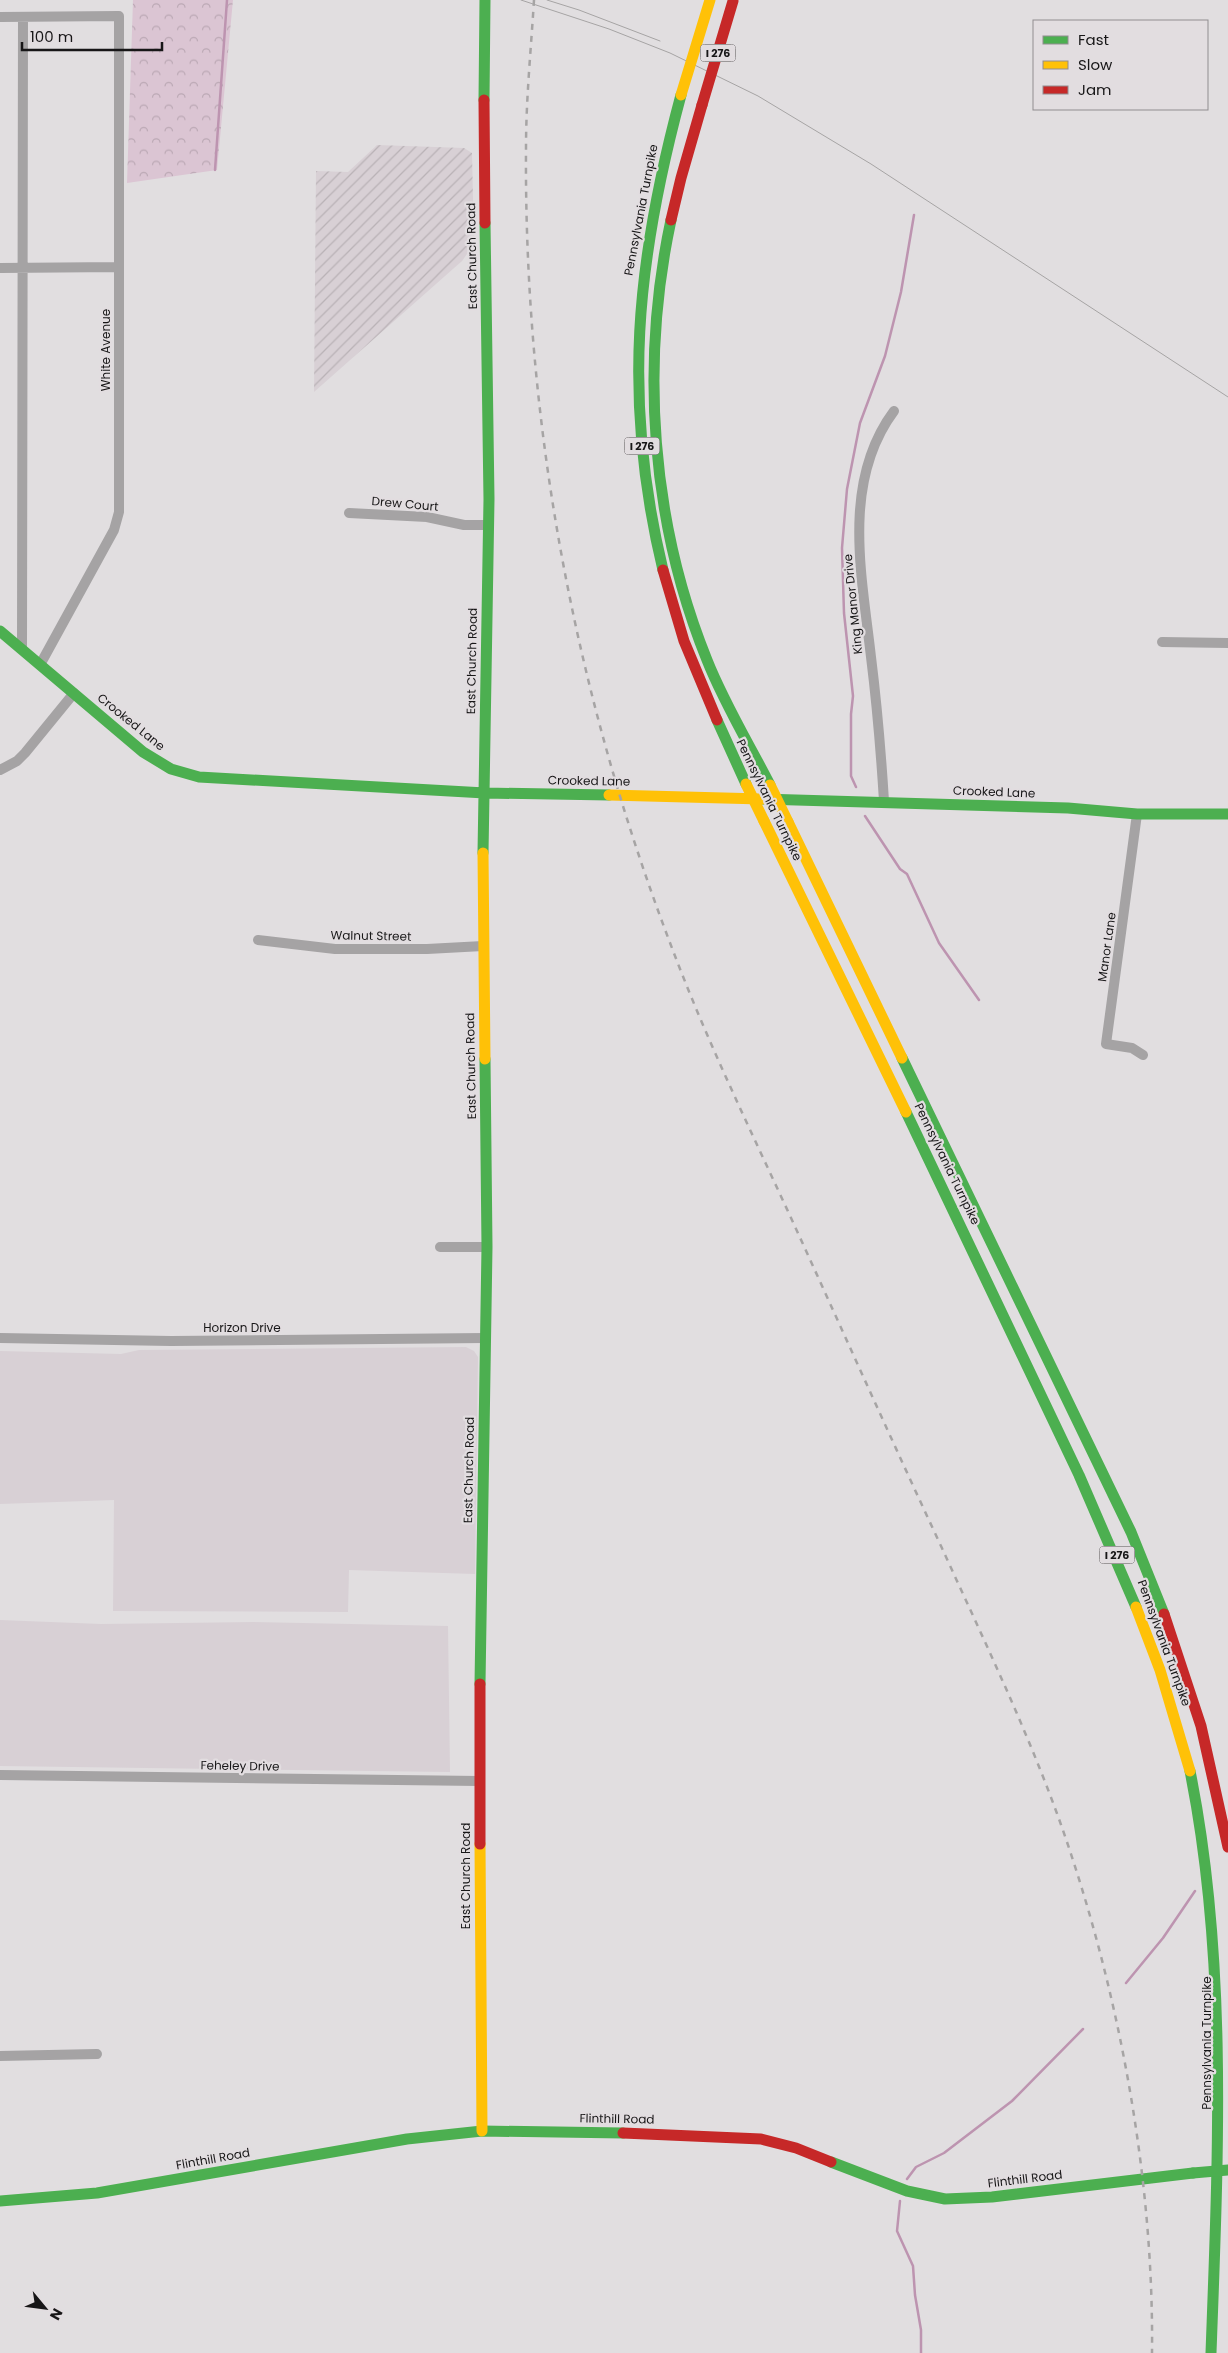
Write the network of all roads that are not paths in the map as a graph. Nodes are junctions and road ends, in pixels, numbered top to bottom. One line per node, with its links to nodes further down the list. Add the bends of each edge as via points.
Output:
1 (710, 0): 38 (main road, Pennsylvania Turnpike / I 276, bridge, via 681,95 656,196 642,284 638,370 643,462 656,541 677,620 702,689 1094,1505 1169,1692 1197,1796 1212,1877 1218,1933 1223,2047)
2 (485, 1): 11 (main road, East Church Road)
3 (734, 1): 32 (main road, Pennsylvania Turnpike / I 276, bridge, via 677,190 660,291 654,404 659,475 674,554 707,660 1131,1532 1165,1615 1192,1694 1207,1743)
4 (0, 17): 5 (street)
5 (22, 17): 6 (street, White Avenue, via 119,16); 8 (street)
6 (119, 267): 8 (street); 16 (street, White Avenue, via 118,520)
7 (0, 268): 8 (street)
8 (22, 268): 15 (street)
9 (894, 411): 20 (street, King Manor Drive, via 872,447 859,528)
10 (349, 513): 11 (street, Drew Court, via 427,517 464,526)
11 (488, 525): 19 (main road, East Church Road)
12 (0, 630): 15 (main road, Crooked Lane)
13 (1162, 642): 14 (street)
14 (1228, 643)
15 (22, 648): 16 (main road, Crooked Lane)
16 (41, 664): 17 (main road, Crooked Lane)
17 (74, 693): 18 (street, via 26,753 17,762); 19 (main road, Crooked Lane, via 152,758 184,774)
18 (0, 770)
19 (485, 793): 20 (main road, Crooked Lane); 24 (main road, East Church Road)
20 (884, 801): 21 (main road, Crooked Lane)
21 (1137, 814): 22 (main road, Crooked Lane); 25 (street, Manor Lane, via 1106,1044 1132,1048)
22 (1228, 814)
23 (258, 940): 24 (street, Walnut Street, via 335,949)
24 (484, 946): 27 (main road, East Church Road)
25 (1143, 1055)
26 (440, 1246): 27 (street)
27 (487, 1247): 29 (main road, East Church Road)
28 (0, 1338): 29 (street, Horizon Drive, via 171,1341)
29 (485, 1338): 31 (main road, East Church Road)
30 (0, 1775): 31 (street, Feheley Drive)
31 (479, 1781): 35 (main road, East Church Road)
32 (1228, 1847)
33 (97, 2054): 34 (street)
34 (0, 2056)
35 (482, 2131): 36 (main road, Flinthill Road, bridge, via 674,2134 761,2139 796,2148 907,2191 945,2199 992,2197); 37 (main road, Flinthill Road, via 407,2139 96,2193)
36 (1228, 2170)
37 (0, 2200)
38 (1211, 2353)

